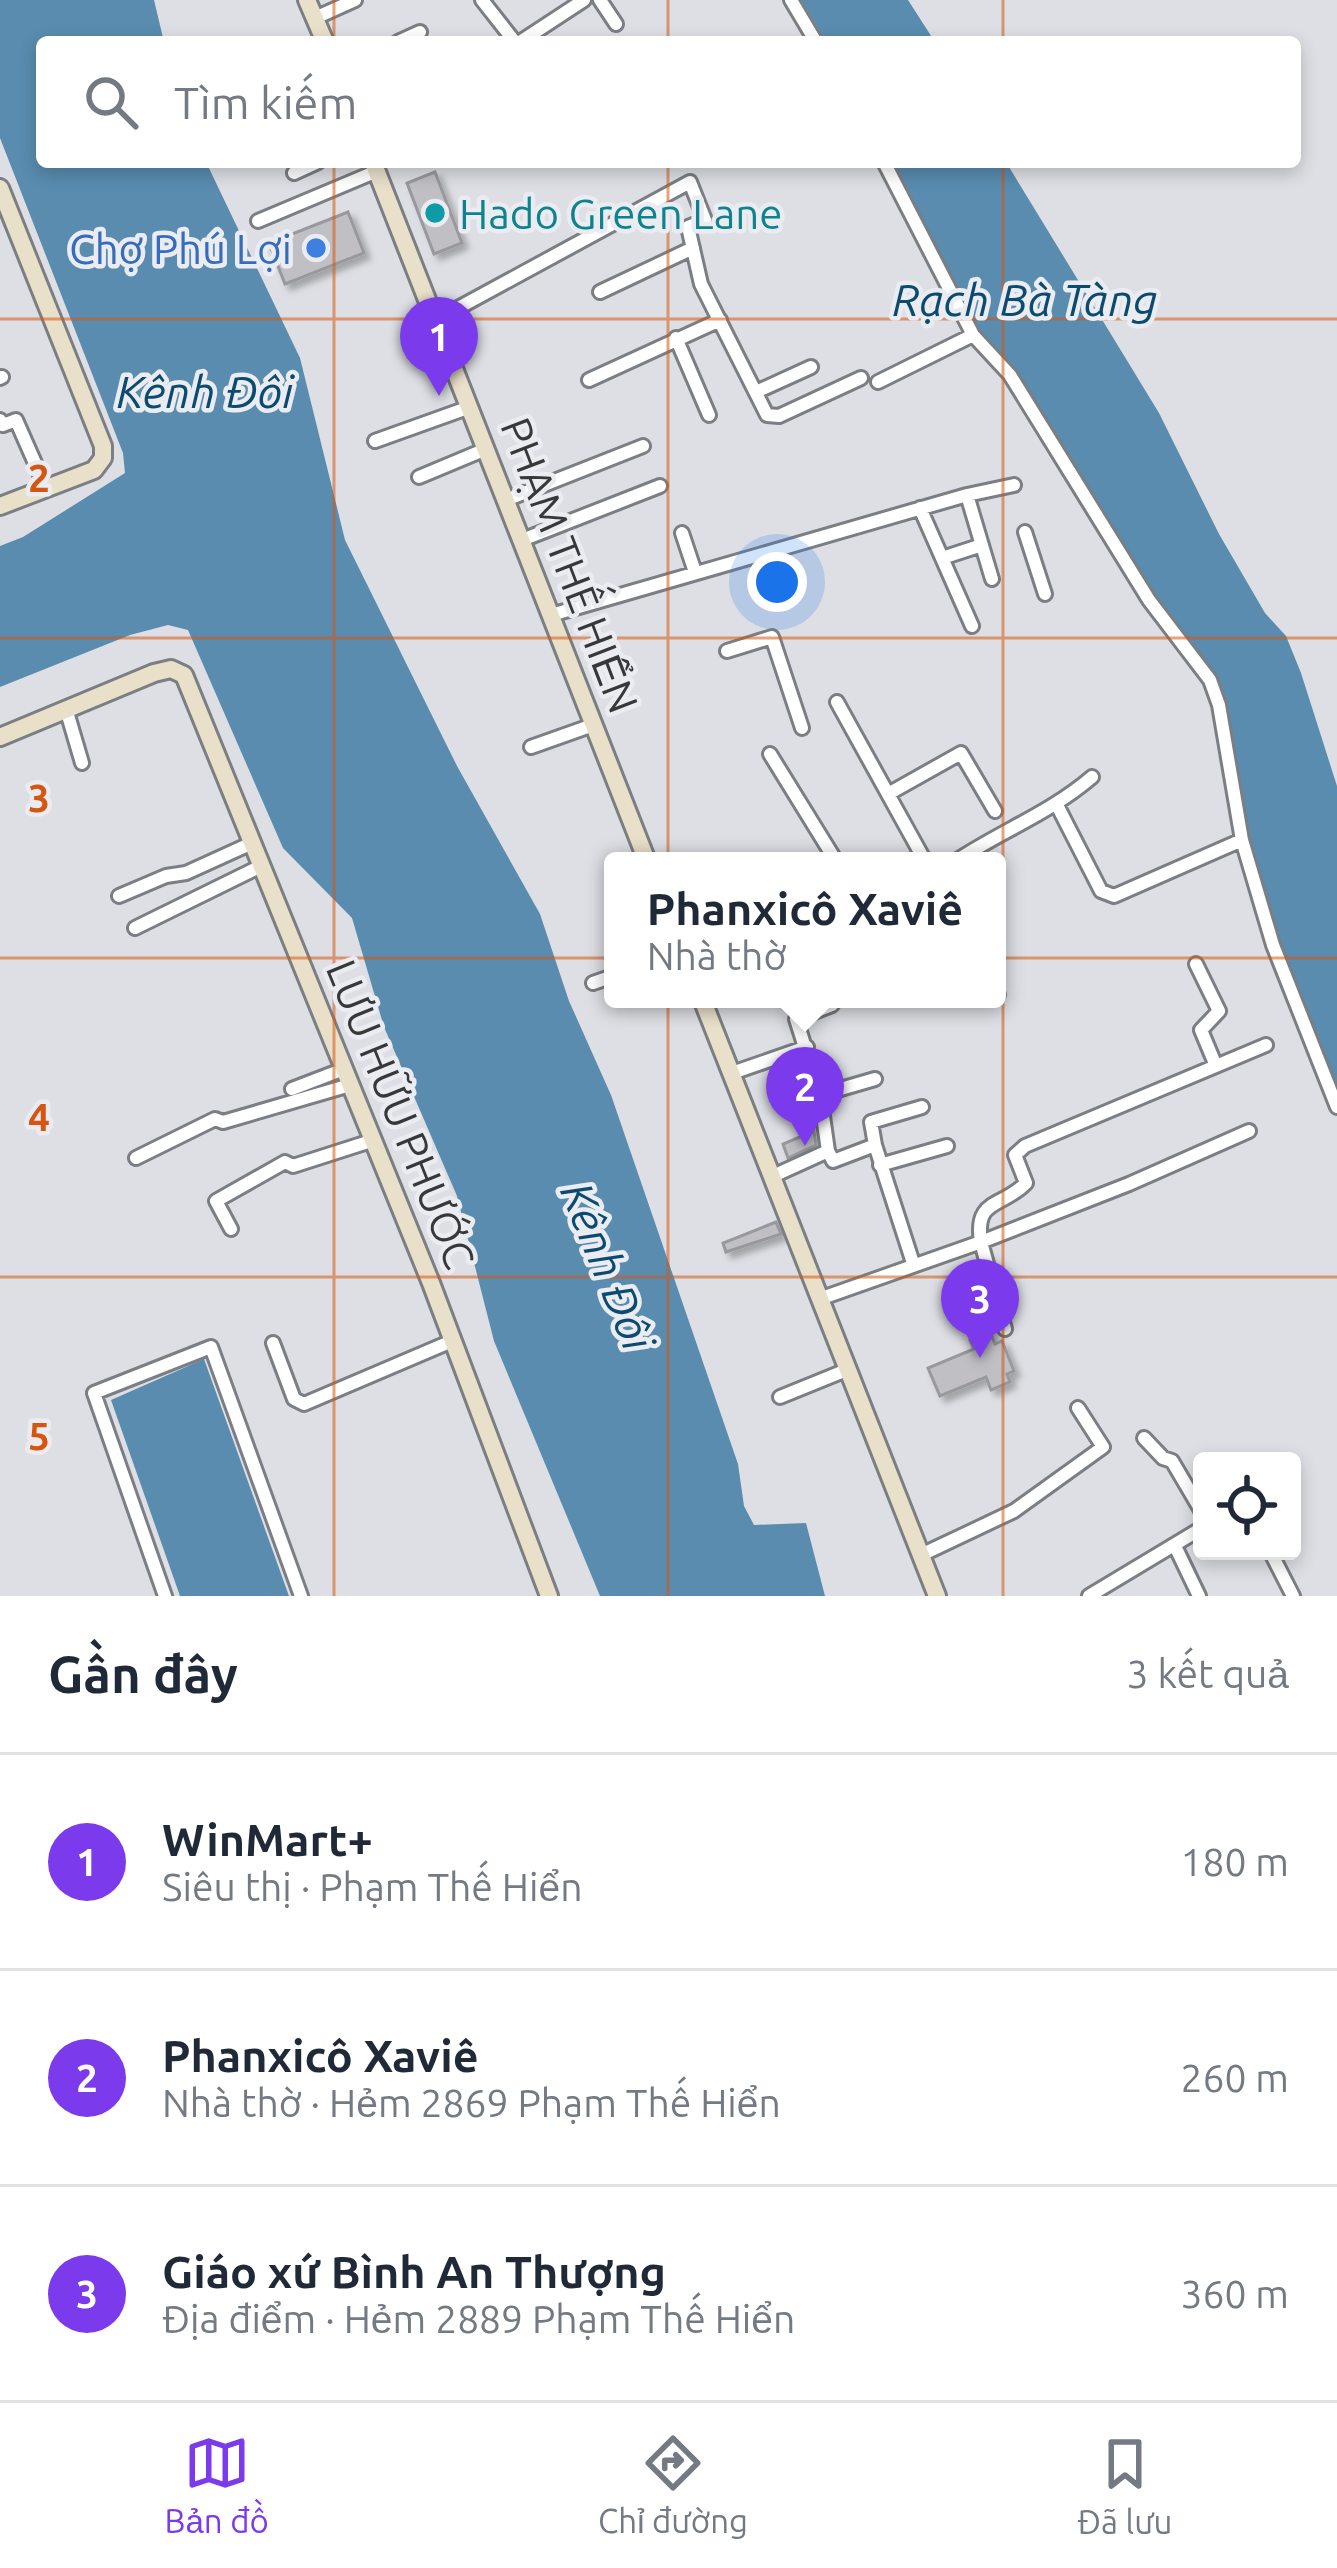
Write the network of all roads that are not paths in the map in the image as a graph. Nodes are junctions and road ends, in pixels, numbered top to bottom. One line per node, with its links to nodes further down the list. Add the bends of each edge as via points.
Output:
1 (308, 0): 7 (street)
2 (356, 0): 7 (street)
3 (482, 0): 12 (street)
4 (584, 0): 13 (street)
5 (601, 0): 8 (street)
6 (792, 3): 14 (street)
7 (315, 18): 10 (street)
8 (616, 24)
9 (420, 32): 11 (street)
10 (322, 36)
11 (411, 36)
12 (512, 36)
13 (527, 36)
14 (812, 36)
15 (305, 168): 19 (street)
16 (371, 168): 21 (street)
17 (376, 168): 24 (street, PHẠM THẾ HIỂN)
18 (887, 168): 26 (street)
19 (294, 173)
20 (2, 196): 42 (street, via 103,446 94,470)
21 (258, 221)
22 (693, 248): 23 (street); 24 (street, via 688,227 705,220 690,182); 25 (street)
23 (600, 292)
24 (436, 320): 33 (street, PHẠM THẾ HIỂN)
25 (720, 320): 27 (street); 32 (street)
26 (973, 335): 31 (street); 70 (street, via 1010,375 1149,600 1210,680)
27 (676, 338): 30 (street); 34 (street)
28 (811, 368): 32 (street)
29 (861, 378): 32 (street, via 771,418)
30 (589, 380)
31 (878, 382)
32 (756, 392)
33 (470, 407): 36 (street); 38 (street, PHẠM THẾ HIỂN)
34 (709, 415)
35 (0, 420): 42 (street, via 16,420)
36 (375, 441)
37 (643, 446): 44 (street)
38 (486, 449): 39 (street); 44 (street, PHẠM THẾ HIỂN)
39 (419, 477)
40 (1014, 485): 43 (street)
41 (660, 486): 49 (street)
42 (46, 488): 45 (street)
43 (967, 495): 46 (street); 50 (street)
44 (506, 500): 49 (street, PHẠM THẾ HIỂN)
45 (0, 506)
46 (920, 508): 51 (street); 52 (street)
47 (1025, 532): 54 (street)
48 (682, 533): 52 (street)
49 (522, 540): 55 (street, PHẠM THẾ HIỂN)
50 (982, 544): 51 (street); 53 (street)
51 (942, 558): 56 (street)
52 (695, 572): 55 (street)
53 (992, 579)
54 (1045, 595)
55 (551, 615): 60 (street, PHẠM THẾ HIỂN)
56 (972, 626)
57 (727, 651): 61 (street, via 772,637)
58 (837, 702): 67 (street)
59 (68, 712): 62 (street); 65 (street); 71 (street, LƯU HỮU PHƯỚC, via 171,669 184,675)
60 (593, 724): 63 (street); 72 (street, PHẠM THẾ HIỂN)
61 (802, 728)
62 (0, 737)
63 (531, 746)
64 (770, 754): 73 (street)
65 (82, 763)
66 (1092, 777): 68 (street)
67 (887, 794): 69 (street, via 961,754); 74 (street)
68 (1058, 806): 70 (street, via 1101,891 1114,896); 75 (street)
69 (995, 811)
70 (1242, 839): 93 (street, via 1273,945)
71 (252, 843): 76 (street, LƯU HỮU PHƯỚC); 77 (street)
72 (643, 852)
73 (830, 852)
74 (920, 852)
75 (970, 852)
76 (261, 866): 78 (street); 88 (street, LƯU HỮU PHƯỚC)
77 (119, 896)
78 (135, 928)
79 (1196, 964): 86 (street, via 1219,1011 1201,1030)
80 (604, 979): 81 (street)
81 (593, 983)
82 (706, 1008): 87 (street)
83 (824, 1008): 85 (street, via 796,1019)
84 (1266, 1046): 86 (street)
85 (807, 1047): 87 (street); 91 (street)
86 (1216, 1066): 103 (street, via 1024,1146 1015,1156 1026,1183 982,1213)
87 (732, 1073): 101 (street)
88 (347, 1077): 90 (street); 95 (street, LƯU HỮU PHƯỚC); 99 (street, via 215,1119)
89 (875, 1079): 91 (street)
90 (292, 1089)
91 (820, 1095): 98 (street)
92 (922, 1107): 96 (street, via 871,1122)
93 (1337, 1107)
94 (1249, 1131): 103 (street)
95 (371, 1142): 102 (street, via 285,1162 216,1201); 107 (street, LƯU HỮU PHƯỚC)
96 (875, 1145): 98 (street, via 833,1161); 100 (street)
97 (947, 1146): 100 (street)
98 (828, 1151): 101 (street)
99 (136, 1158)
100 (880, 1166): 104 (street)
101 (773, 1176): 105 (street)
102 (231, 1229)
103 (982, 1242): 104 (street); 106 (street)
104 (913, 1263): 105 (street)
105 (822, 1298): 109 (street)
106 (1005, 1329)
107 (452, 1341): 108 (street, via 304,1403 293,1400); 120 (street, LƯU HỮU PHƯỚC)
108 (273, 1343)
109 (849, 1370): 110 (street); 116 (street)
110 (780, 1397)
111 (1078, 1408): 116 (street, via 1103,1447 1015,1511)
112 (1144, 1438): 113 (street, via 1172,1461)
113 (1193, 1496)
114 (1193, 1534): 115 (street)
115 (1174, 1546): 122 (street); 123 (street)
116 (920, 1555): 121 (street)
117 (1275, 1560): 124 (street)
118 (165, 1596): 119 (street, via 94,1393 212,1347)
119 (301, 1596)
120 (549, 1596)
121 (938, 1596)
122 (1089, 1596)
123 (1198, 1596)
124 (1293, 1596)

